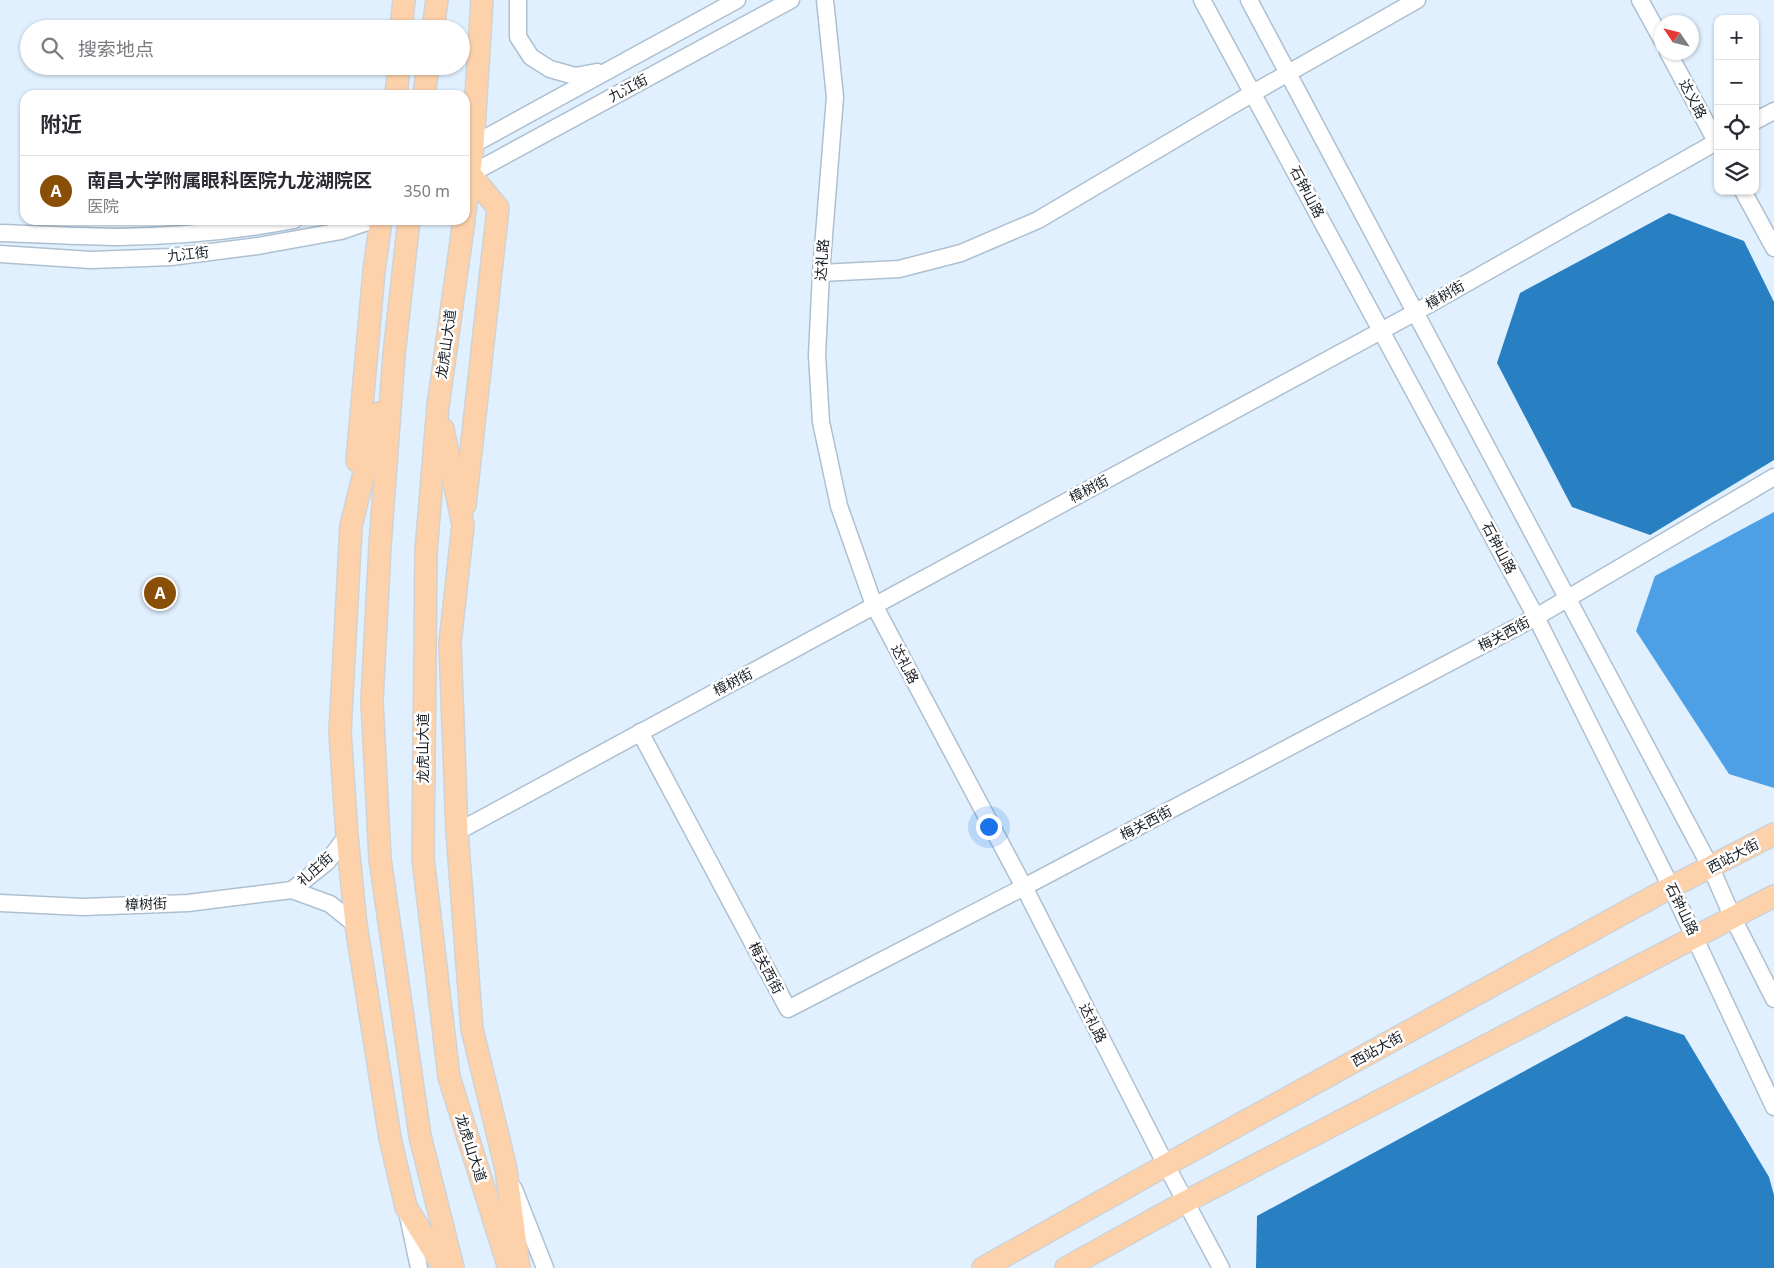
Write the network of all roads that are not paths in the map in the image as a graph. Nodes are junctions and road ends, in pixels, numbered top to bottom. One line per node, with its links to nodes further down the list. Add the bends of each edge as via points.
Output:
1 (404, 0): 12 (main road)
2 (437, 0): 13 (main road)
3 (518, 0): 16 (street, via 518,37 532,57 550,69 575,76)
4 (737, 0): 16 (street, 九江街)
5 (791, 0): 29 (street, 九江街)
6 (825, 0): 40 (street, 达礼路, via 835,97)
7 (1202, 0): 22 (street, 石钟山路)
8 (1249, 0): 17 (street)
9 (1417, 0): 17 (street)
10 (1640, 0): 14 (street)
11 (483, 6): 26 (main road)
12 (403, 20)
13 (434, 20)
14 (1654, 25)
15 (1672, 60): 25 (street, 达义路)
16 (612, 69): 28 (street, 九江街)
17 (1289, 73): 22 (street); 41 (street)
18 (397, 75): 20 (main road)
19 (427, 75): 21 (main road)
20 (396, 90)
21 (425, 90)
22 (1253, 93): 40 (street, via 1038,220 960,253 899,269); 42 (street, 石钟山路)
23 (1774, 111): 24 (street)
24 (1759, 119)
25 (1714, 136)
26 (470, 137)
27 (1714, 144): 41 (street, 樟树街)
28 (470, 146)
29 (470, 175)
30 (470, 178): 46 (main road, via 498,208)
31 (1745, 195): 38 (street)
32 (264, 225): 37 (street, 九江街, via 138,236)
33 (358, 225): 39 (street, 九江街, via 258,246 171,257 91,260)
34 (380, 225): 47 (main road)
35 (408, 225): 43 (main road)
36 (463, 225): 44 (main road, 龙虎山大道)
37 (0, 233)
38 (1774, 248)
39 (0, 254)
40 (821, 273): 49 (street, 达礼路, via 817,355 821,422 839,506)
41 (1414, 313): 42 (street, 樟树街); 48 (street)
42 (1382, 330): 49 (street, 樟树街); 50 (street, 石钟山路)
43 (394, 355): 47 (main road); 72 (main road, via 372,701 380,859 420,1136)
44 (438, 406): 46 (main road); 73 (main road, 龙虎山大道, via 426,552 423,858 448,1077)
45 (1774, 477): 48 (street, 梅关西街)
46 (463, 525): 52 (main road, via 450,643)
47 (351, 526): 54 (main road, via 340,732)
48 (1569, 598): 50 (street, 梅关西街); 55 (street)
49 (874, 605): 51 (street, 樟树街); 56 (street, 达礼路)
50 (1536, 617): 56 (street, 梅关西街); 57 (street, 石钟山路)
51 (640, 732): 52 (street, 樟树街); 56 (street, 梅关西街, via 788,1009)
52 (457, 832): 67 (main road, via 472,1029)
53 (1774, 834): 55 (main road, 西站大街)
54 (347, 836): 58 (street, 礼庄街, via 327,862); 62 (main road)
55 (1711, 868): 57 (main road, 西站大街); 61 (street)
56 (1024, 887): 66 (street, 达礼路)
57 (1671, 887): 63 (street, 石钟山路); 66 (main road, 西站大街)
58 (292, 890): 60 (street, 樟树街, via 188,903 83,907); 62 (street, 礼庄街, via 330,904)
59 (1774, 896): 61 (main road)
60 (0, 903)
61 (1733, 918): 63 (main road); 64 (street)
62 (356, 926): 69 (main road, via 390,1138)
63 (1695, 936): 65 (street, 石钟山路); 68 (main road)
64 (1774, 999)
65 (1774, 1107)
66 (1166, 1165): 68 (street, 达礼路); 76 (main road, 西站大街)
67 (506, 1169): 74 (main road); 75 (street)
68 (1185, 1202): 77 (main road); 78 (street, 达礼路)
69 (406, 1207): 70 (street); 71 (main road)
70 (419, 1268)
71 (444, 1268)
72 (453, 1268)
73 (509, 1268)
74 (519, 1268)
75 (545, 1268)
76 (983, 1268)
77 (1066, 1268)
78 (1220, 1268)

